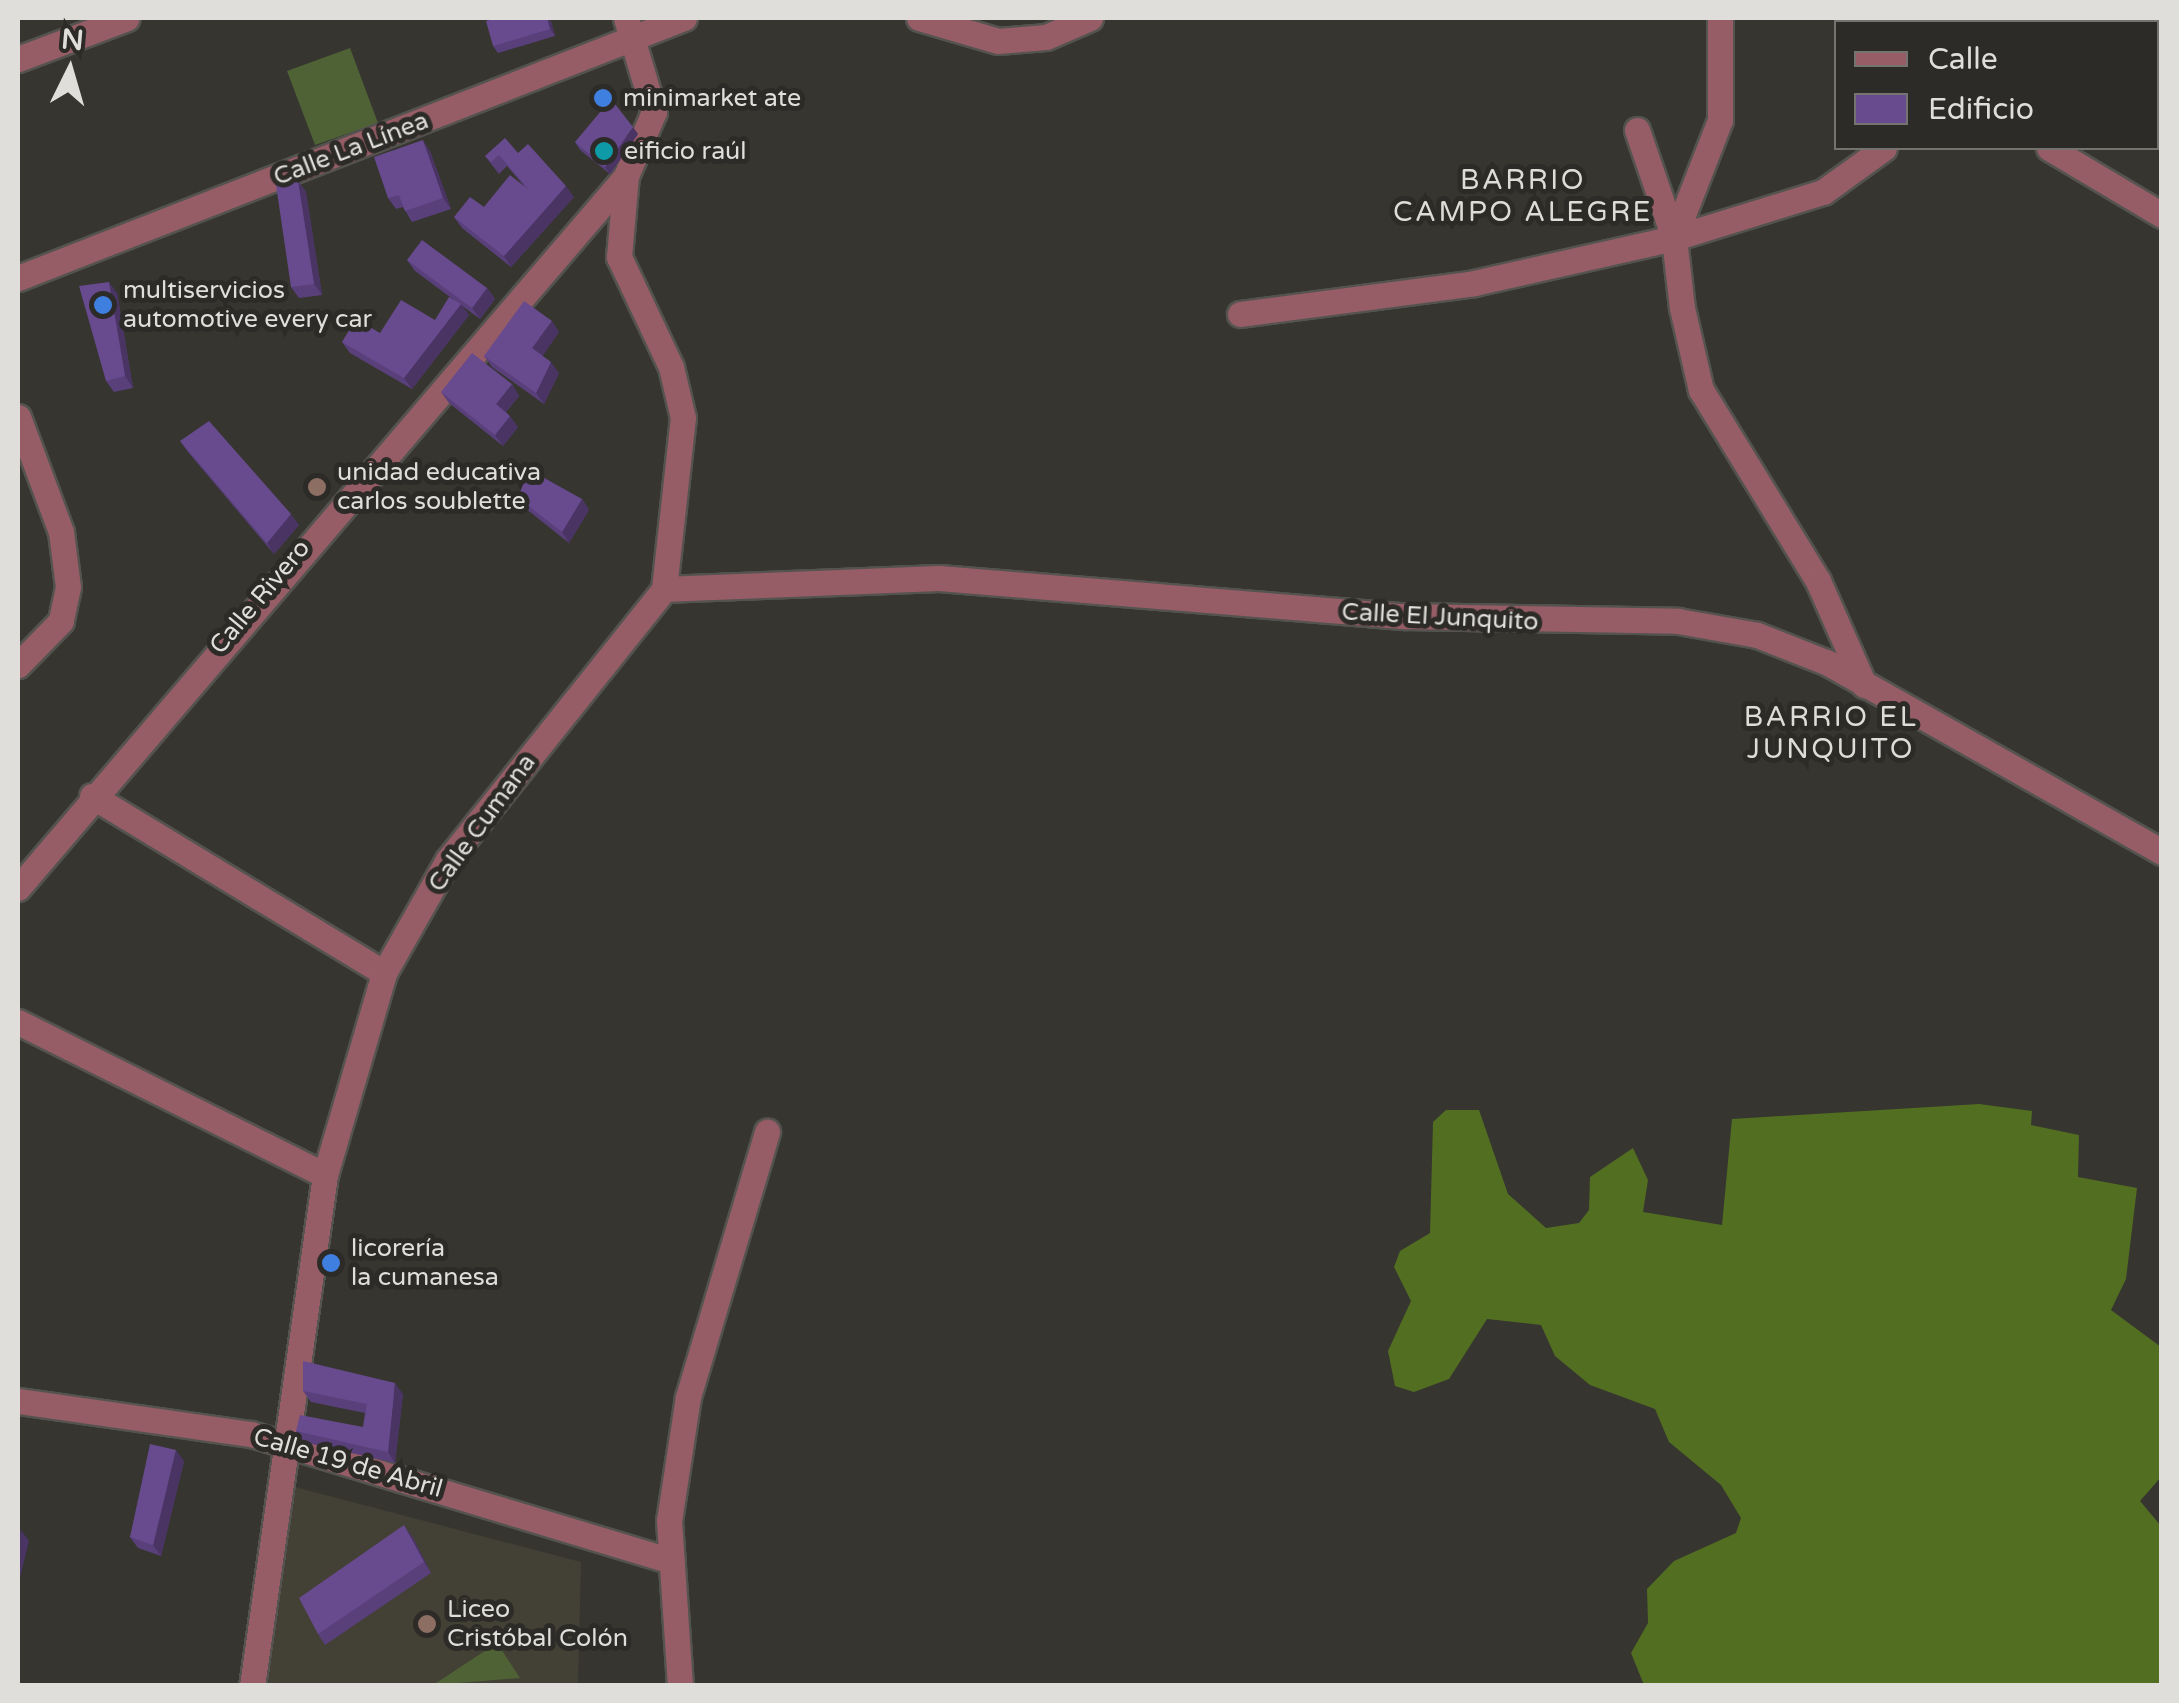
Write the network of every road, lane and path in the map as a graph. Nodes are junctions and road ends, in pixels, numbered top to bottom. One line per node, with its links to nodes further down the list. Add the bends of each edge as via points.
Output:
1 (127, 18): 7 (street)
2 (684, 18): 6 (street, Calle La Línea)
3 (918, 18): 4 (street, via 998,42 1046,38)
4 (1090, 18)
5 (1720, 18): 13 (street, via 1720,120)
6 (630, 28): 11 (street, via 654,112); 14 (street, Calle La Línea)
7 (18, 59)
8 (1637, 130): 13 (street)
9 (1881, 150): 13 (street, via 1823,192)
10 (2051, 150): 12 (street)
11 (626, 176): 17 (street, via 619,258 683,418); 20 (street, Calle Rivero)
12 (2162, 215)
13 (1674, 238): 15 (street, via 1474,283); 19 (street, via 1701,390 1818,581)
14 (18, 278)
15 (1240, 314)
16 (18, 417): 18 (street, via 61,532 68,587 61,621)
17 (664, 589): 19 (street, Calle El Junquito, via 939,578 1405,616 1678,622 1758,635); 23 (street, Calle Cumana, via 448,860)
18 (18, 665)
19 (1864, 685): 21 (street, Calle El Junquito)
20 (92, 796): 22 (street, Calle Rivero); 23 (street)
21 (2162, 852)
22 (18, 888)
23 (384, 973): 26 (street, Calle Cumana)
24 (18, 1022): 26 (street)
25 (768, 1132): 29 (street, via 688,1397)
26 (324, 1175): 28 (street, Calle Cumana)
27 (18, 1401): 28 (street, Calle 19 de Abril)
28 (282, 1445): 29 (street, Calle 19 de Abril); 30 (street, Calle Cumana)
29 (671, 1561): 31 (street)
30 (252, 1686)
31 (680, 1686)

